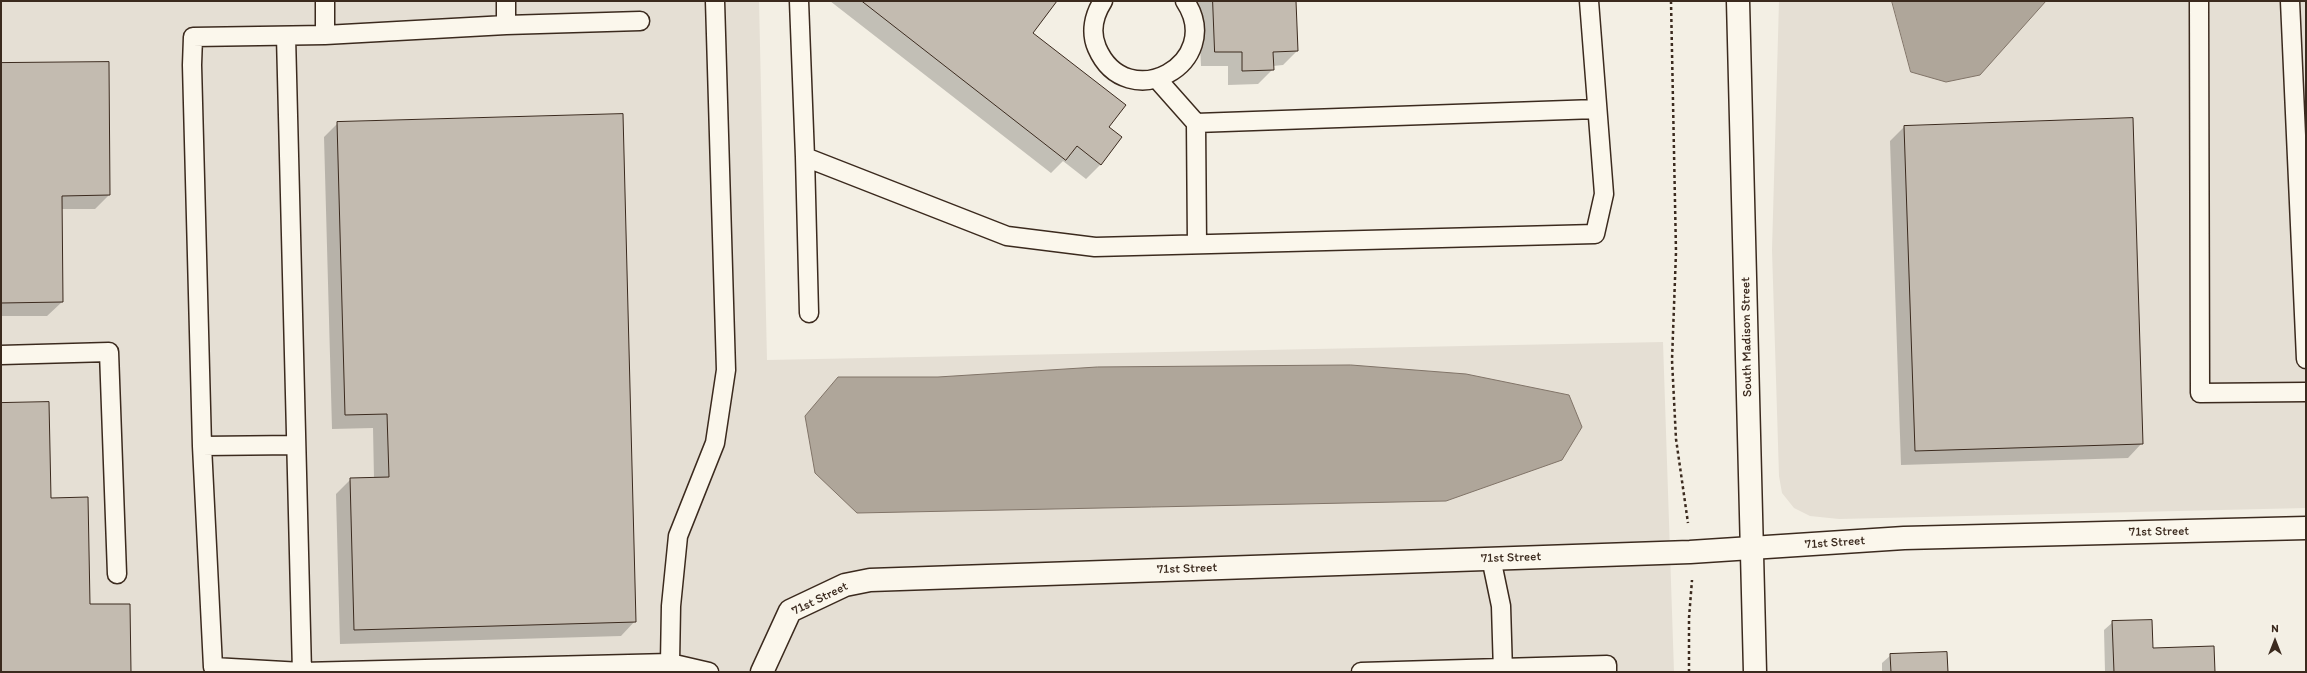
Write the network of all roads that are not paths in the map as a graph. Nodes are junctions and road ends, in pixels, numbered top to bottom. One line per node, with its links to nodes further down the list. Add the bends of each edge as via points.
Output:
1 (325, 1): 13 (lane)
2 (506, 1): 12 (lane)
3 (715, 1): 30 (lane, via 726,370 715,442 678,536 671,606)
4 (799, 1): 18 (lane)
5 (1103, 1): 15 (lane, via 1097,10 1093,26 1094,42 1101,57 1111,69 1125,77 1141,81)
6 (1185, 1): 15 (lane, via 1191,10 1195,28 1193,45 1185,61 1172,72)
7 (1590, 1): 16 (lane)
8 (1738, 1): 27 (street, South Madison Street)
9 (2199, 1): 23 (lane, via 2200,393)
10 (2290, 1): 22 (lane)
11 (640, 21): 12 (lane)
12 (506, 25): 13 (lane)
13 (325, 35): 14 (lane)
14 (286, 36): 24 (lane); 25 (lane, via 193,37)
15 (1157, 79): 17 (lane)
16 (1596, 109): 17 (lane); 19 (lane, via 1604,194 1595,234 1525,238)
17 (1196, 123): 19 (lane)
18 (805, 158): 19 (lane, via 1007,236 1095,247); 20 (lane)
19 (1197, 244)
20 (809, 313)
21 (1, 355): 29 (lane, via 109,352)
22 (2306, 359)
23 (2306, 392)
24 (296, 445): 25 (lane); 32 (lane)
25 (202, 446): 32 (lane, via 213,667)
26 (2306, 528): 27 (street, 71st Street, via 1904,538)
27 (1751, 549): 28 (street, 71st Street); 37 (street, South Madison Street)
28 (1491, 558): 31 (lane, via 1501,606); 34 (street, 71st Street, via 870,580 845,585 790,611)
29 (117, 574)
30 (670, 663): 32 (lane); 33 (lane)
31 (1503, 670): 35 (lane); 36 (lane, via 1607,665)
32 (302, 672)
33 (709, 672)
34 (762, 672)
35 (1361, 672)
36 (1607, 672)
37 (1755, 672)

